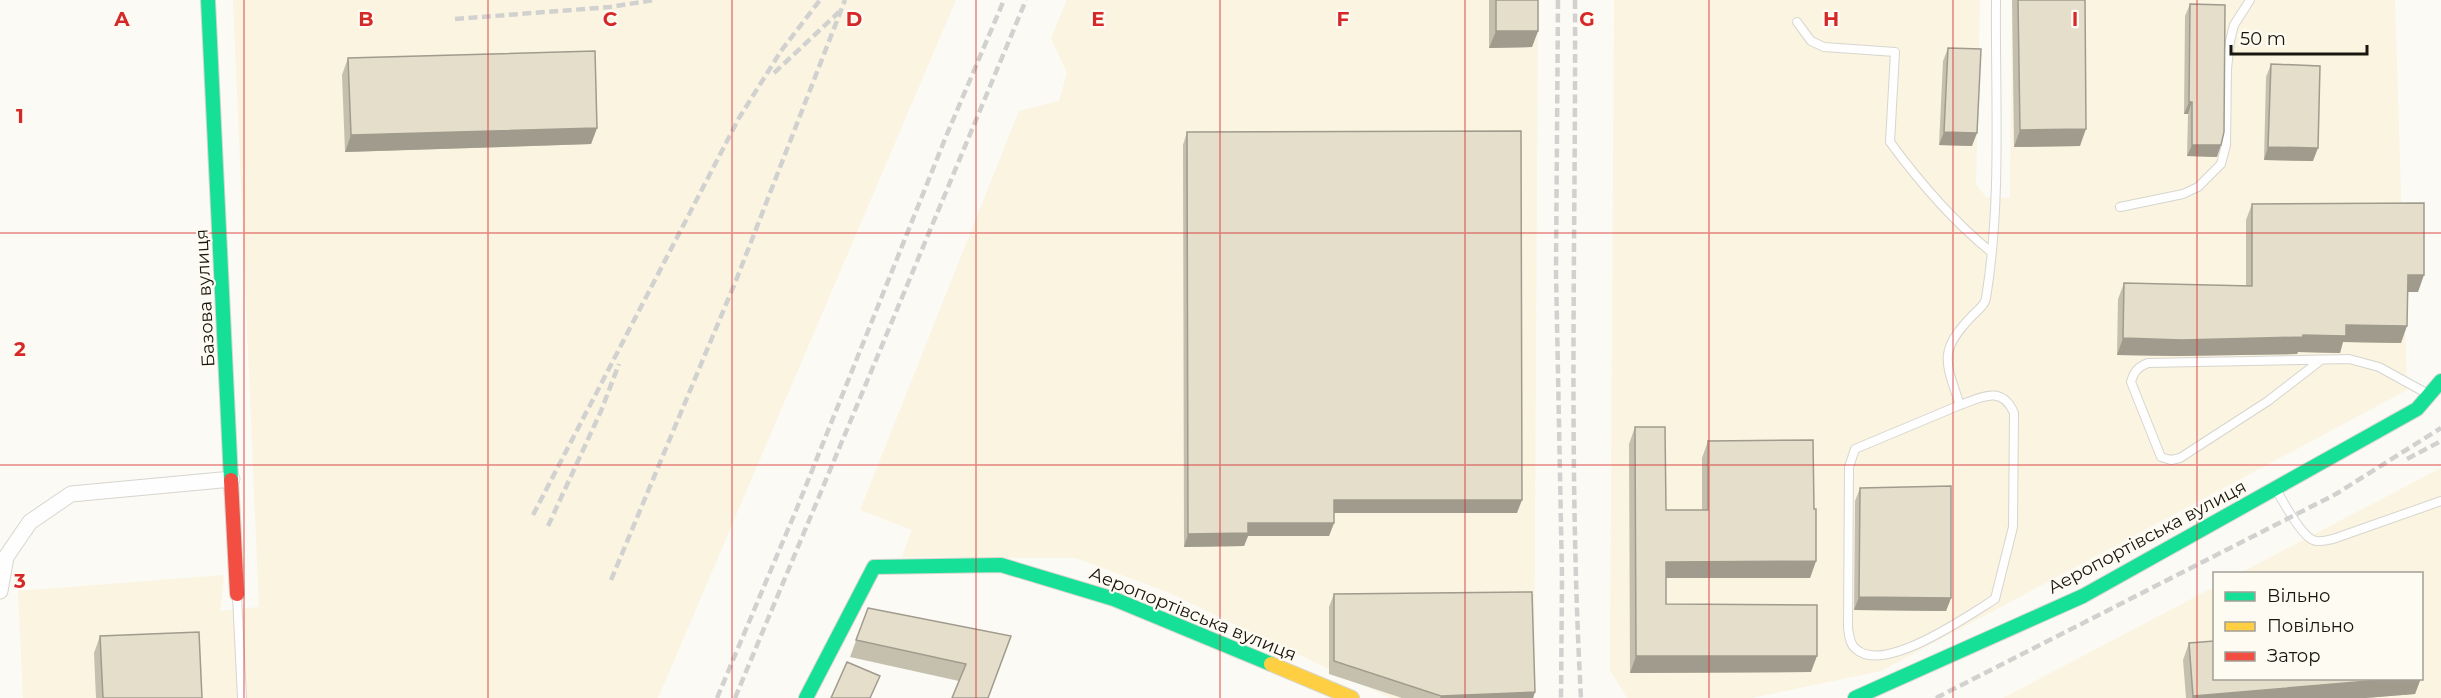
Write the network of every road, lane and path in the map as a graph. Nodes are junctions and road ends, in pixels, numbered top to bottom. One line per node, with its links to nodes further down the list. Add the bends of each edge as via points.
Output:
1 (208, 0): 11 (street, Базова вулиця)
2 (1995, 0): 6 (lane, via 1995,216)
3 (2250, 0): 5 (lane, via 2234,25 2230,41 2226,145 2221,164 2198,187 2183,195)
4 (1797, 22): 6 (lane, via 1811,41 1824,47 1895,52 1890,142 1943,208)
5 (2120, 207)
6 (1991, 252): 10 (lane, via 1986,301 1958,331 1949,347 1946,365)
7 (2321, 360): 7 (lane, via 2148,363 2133,373 2131,382 2161,457 2171,460 2268,401); 9 (lane, via 2349,359 2379,367)
8 (2441, 381): 9 (street, Аеропортівська вулиця)
9 (2430, 395): 12 (street, Аеропортівська вулиця, via 2417,409)
10 (1960, 405): 10 (lane, via 1855,449 1851,458 1848,628 1855,649 1866,654 1876,656 1907,648 1995,598 2013,527 2014,413 2011,405 1996,395)
11 (232, 479): 14 (street, via 71,494 30,522 6,557); 15 (street, Базова вулиця)
12 (2275, 488): 13 (lane, via 2311,540 2318,541); 19 (street, Аеропортівська вулиця, via 2083,596)
13 (2441, 501)
14 (0, 591)
15 (237, 594): 16 (lane)
16 (242, 698)
17 (806, 698): 18 (street, Аеропортівська вулиця, via 874,567 1001,565 1114,599)
18 (1352, 698)
19 (1855, 698)

